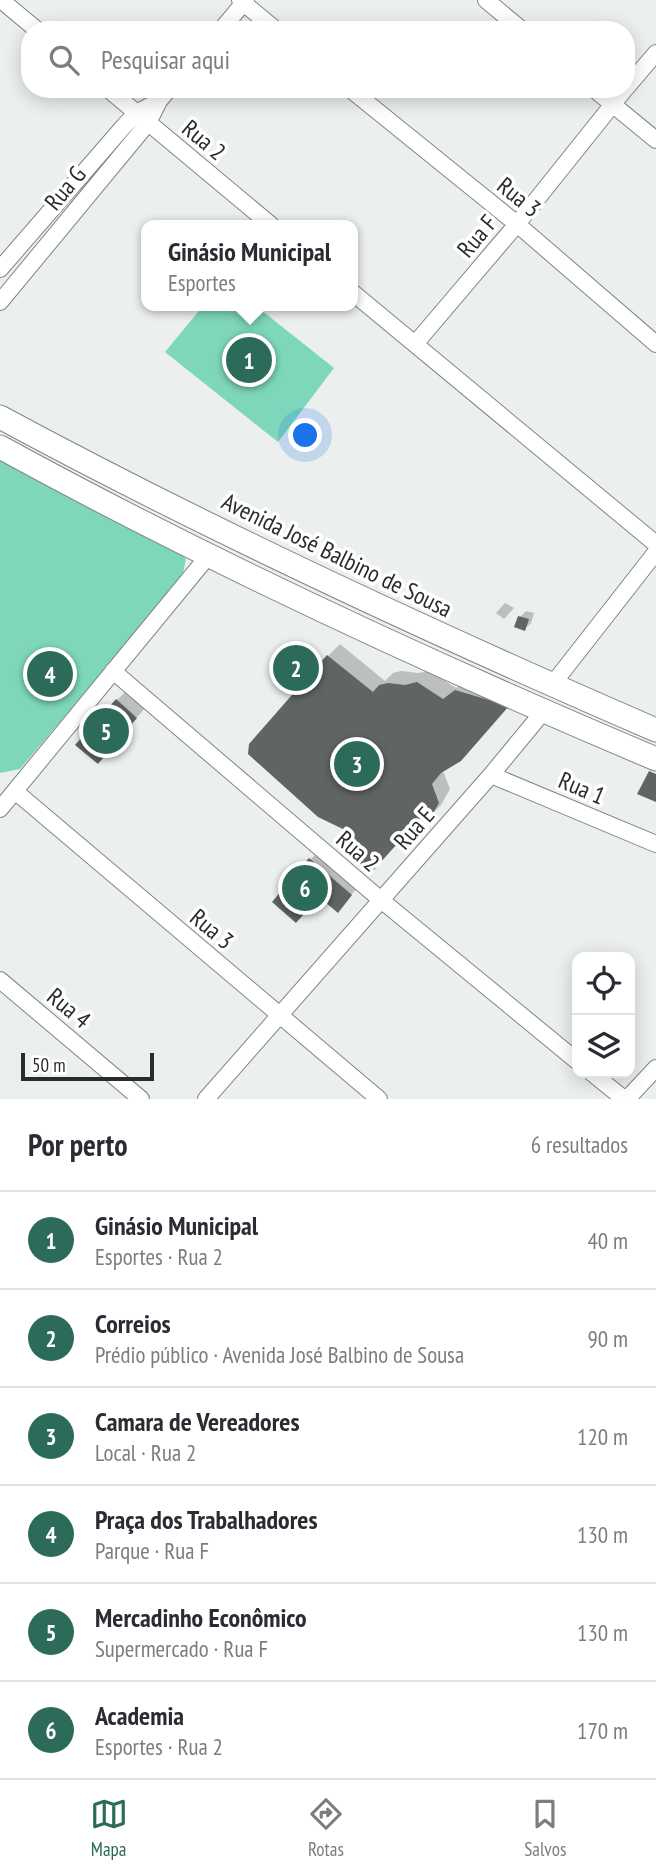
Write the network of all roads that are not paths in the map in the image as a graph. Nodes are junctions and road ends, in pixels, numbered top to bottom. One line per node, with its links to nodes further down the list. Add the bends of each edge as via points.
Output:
1 (1, 0): 4 (street)
2 (486, 0): 7 (street)
3 (243, 1): 5 (street); 6 (street)
4 (26, 21)
5 (228, 21)
6 (266, 21)
7 (511, 21)
8 (656, 53): 9 (street, Rua F)
9 (635, 78)
10 (119, 98): 16 (street, Rua 2)
11 (161, 98): 16 (street, Rua G)
12 (361, 98): 19 (street, Rua 3)
13 (605, 98): 15 (street)
14 (617, 98): 15 (street, Rua F)
15 (612, 104): 17 (street); 19 (street, Rua F)
16 (142, 118): 18 (street, Rua 2); 20 (street, Rua G); 22 (street, Rua G)
17 (656, 140)
18 (265, 220)
19 (517, 224): 23 (street, Rua F); 24 (street, Rua 3)
20 (0, 269)
21 (358, 297): 23 (street)
22 (0, 302)
23 (415, 344): 29 (street)
24 (656, 344)
25 (0, 417): 27 (main road, Avenida José Balbino de Sousa)
26 (0, 447): 28 (main road)
27 (64, 452): 28 (main road); 32 (main road, Avenida José Balbino de Sousa)
28 (51, 475): 31 (main road)
29 (656, 544)
30 (656, 552): 35 (street)
31 (209, 555): 33 (main road); 34 (street)
32 (333, 585): 33 (main road); 35 (main road, Avenida José Balbino de Sousa)
33 (322, 610): 36 (main road)
34 (113, 671): 40 (street); 43 (street, Rua 2)
35 (552, 685): 37 (main road, Avenida José Balbino de Sousa)
36 (543, 712): 38 (main road); 39 (street, Rua E)
37 (656, 730)
38 (656, 759)
39 (491, 775): 42 (street, Rua 1); 43 (street, Rua E)
40 (16, 792): 41 (street); 45 (street, Rua 3)
41 (0, 809)
42 (656, 844)
43 (381, 900): 45 (street, Rua E); 46 (street, Rua 2)
44 (0, 979): 49 (street, Rua 4)
45 (278, 1015): 50 (street, Rua E); 51 (street, Rua 3)
46 (572, 1057)
47 (656, 1068): 52 (street)
48 (599, 1078): 52 (street)
49 (141, 1099)
50 (206, 1099)
51 (379, 1099)
52 (626, 1099)

